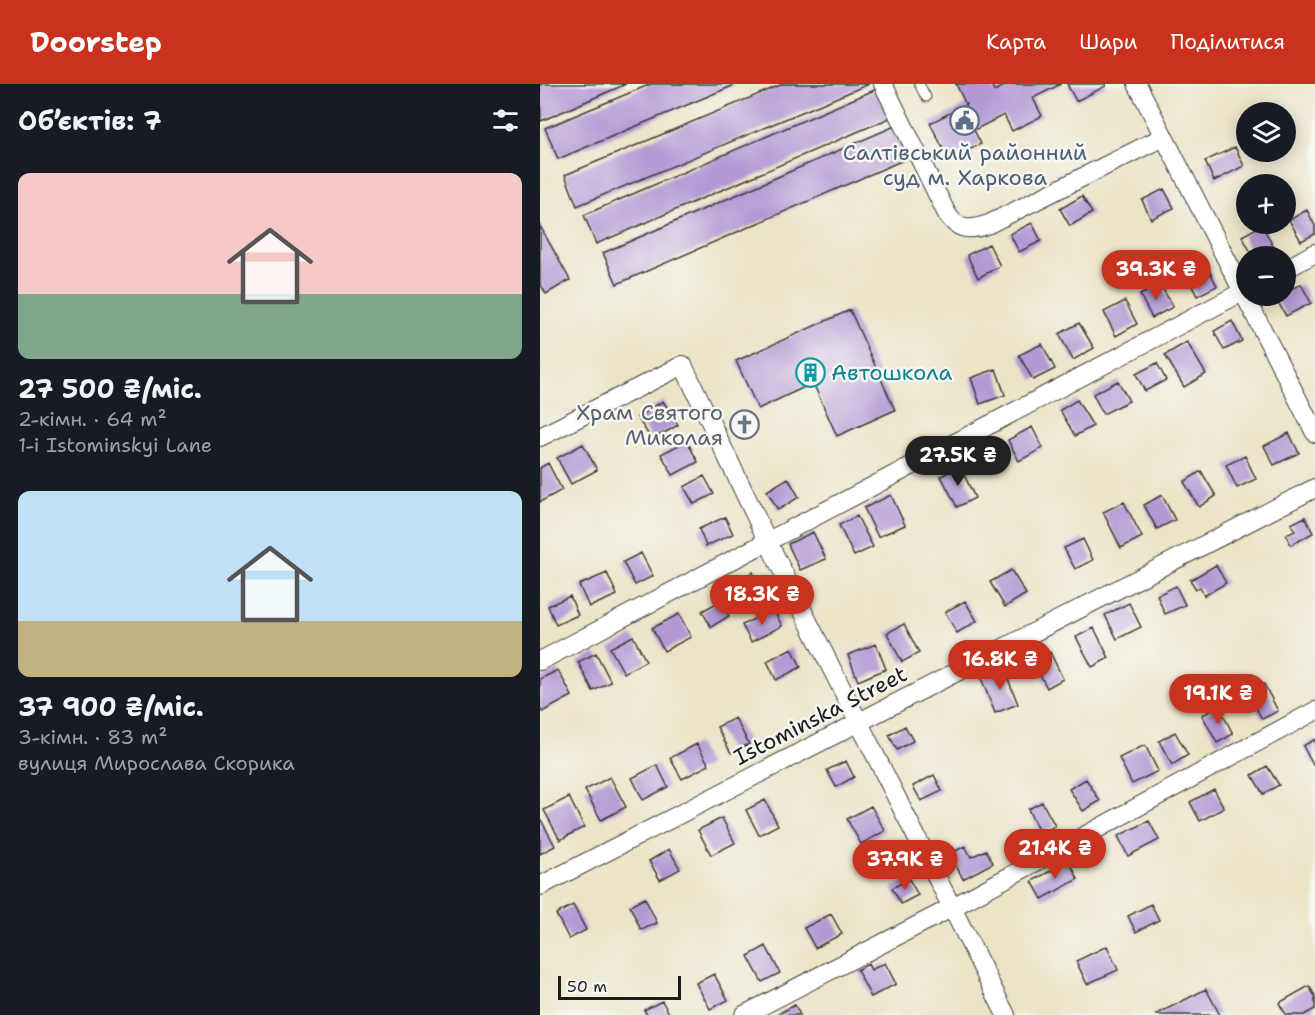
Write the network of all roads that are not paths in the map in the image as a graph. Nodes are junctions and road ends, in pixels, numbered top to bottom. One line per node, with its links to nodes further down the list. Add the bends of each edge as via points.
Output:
1 (883, 84): 5 (street, via 946,213 962,228 989,224)
2 (919, 84): 4 (lane)
3 (1137, 84): 5 (street)
4 (926, 97)
5 (1163, 137): 8 (street)
6 (1315, 254): 7 (street)
7 (1296, 264)
8 (1236, 276)
9 (1236, 295): 14 (street)
10 (1252, 306): 11 (street)
11 (1315, 433)
12 (540, 437): 14 (street, via 683,365)
13 (1315, 489): 17 (street, Istominska Street)
14 (768, 542): 15 (street); 17 (street)
15 (540, 661)
16 (1315, 711): 19 (street)
17 (858, 722): 18 (street, Istominska Street); 19 (street)
18 (540, 886)
19 (951, 908): 20 (street); 21 (street)
20 (744, 1015)
21 (1006, 1015)

